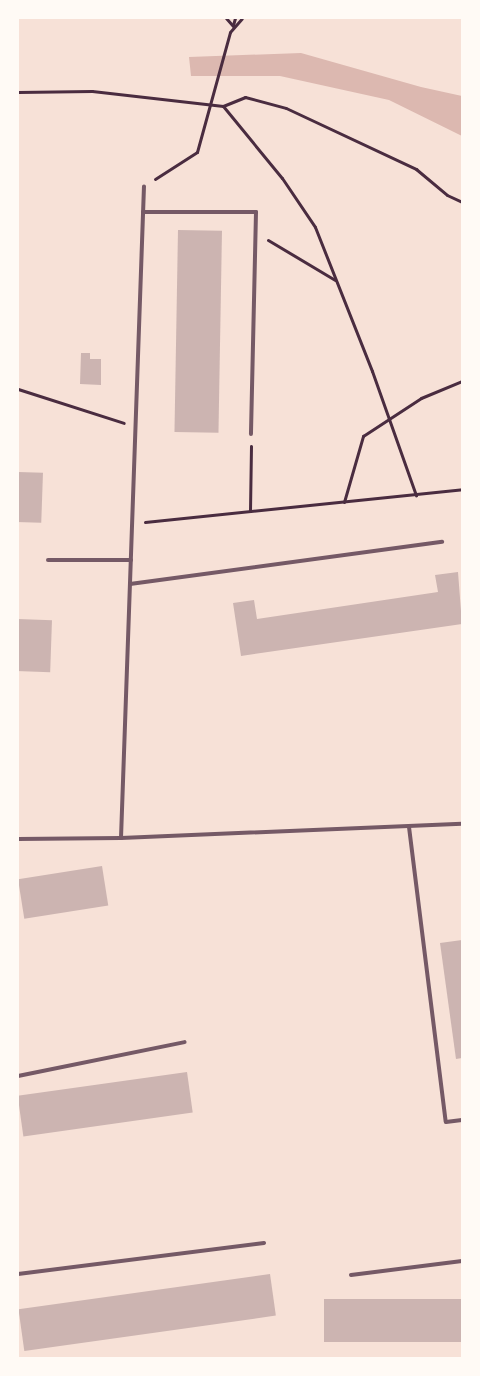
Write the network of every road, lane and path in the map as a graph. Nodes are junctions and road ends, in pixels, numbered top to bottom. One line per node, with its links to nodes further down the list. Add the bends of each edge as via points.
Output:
1 (226, 18): 4 (path)
2 (235, 18): 4 (path)
3 (242, 18): 4 (path)
4 (233, 26): 6 (path)
5 (18, 92): 6 (path, via 92,91)
6 (210, 105): 7 (path); 8 (path, via 197,152)
7 (223, 106): 9 (path, via 244,97 286,108 416,170 446,195); 12 (path, via 282,178 315,227)
8 (144, 186): 10 (lane)
9 (462, 202)
10 (143, 212): 11 (lane, via 256,212); 16 (lane)
11 (256, 232): 12 (path); 17 (lane)
12 (336, 281): 15 (path)
13 (462, 381): 15 (path, via 420,398)
14 (18, 389): 16 (path)
15 (389, 419): 19 (path); 20 (path, via 363,436)
16 (136, 427): 22 (lane)
17 (251, 434): 21 (path)
18 (462, 489): 19 (path)
19 (416, 495): 20 (path)
20 (344, 502): 21 (path)
21 (250, 510): 22 (path)
22 (132, 523): 25 (lane)
23 (442, 542): 26 (lane)
24 (48, 560): 25 (lane)
25 (131, 560): 26 (lane)
26 (130, 584): 29 (lane)
27 (462, 824): 28 (lane)
28 (409, 827): 29 (lane); 33 (lane, via 446,1122)
29 (122, 838): 30 (lane)
30 (18, 839)
31 (185, 1042): 32 (lane)
32 (18, 1076)
33 (462, 1120)
34 (264, 1243): 36 (lane)
35 (462, 1261): 37 (lane)
36 (18, 1274)
37 (351, 1275)

